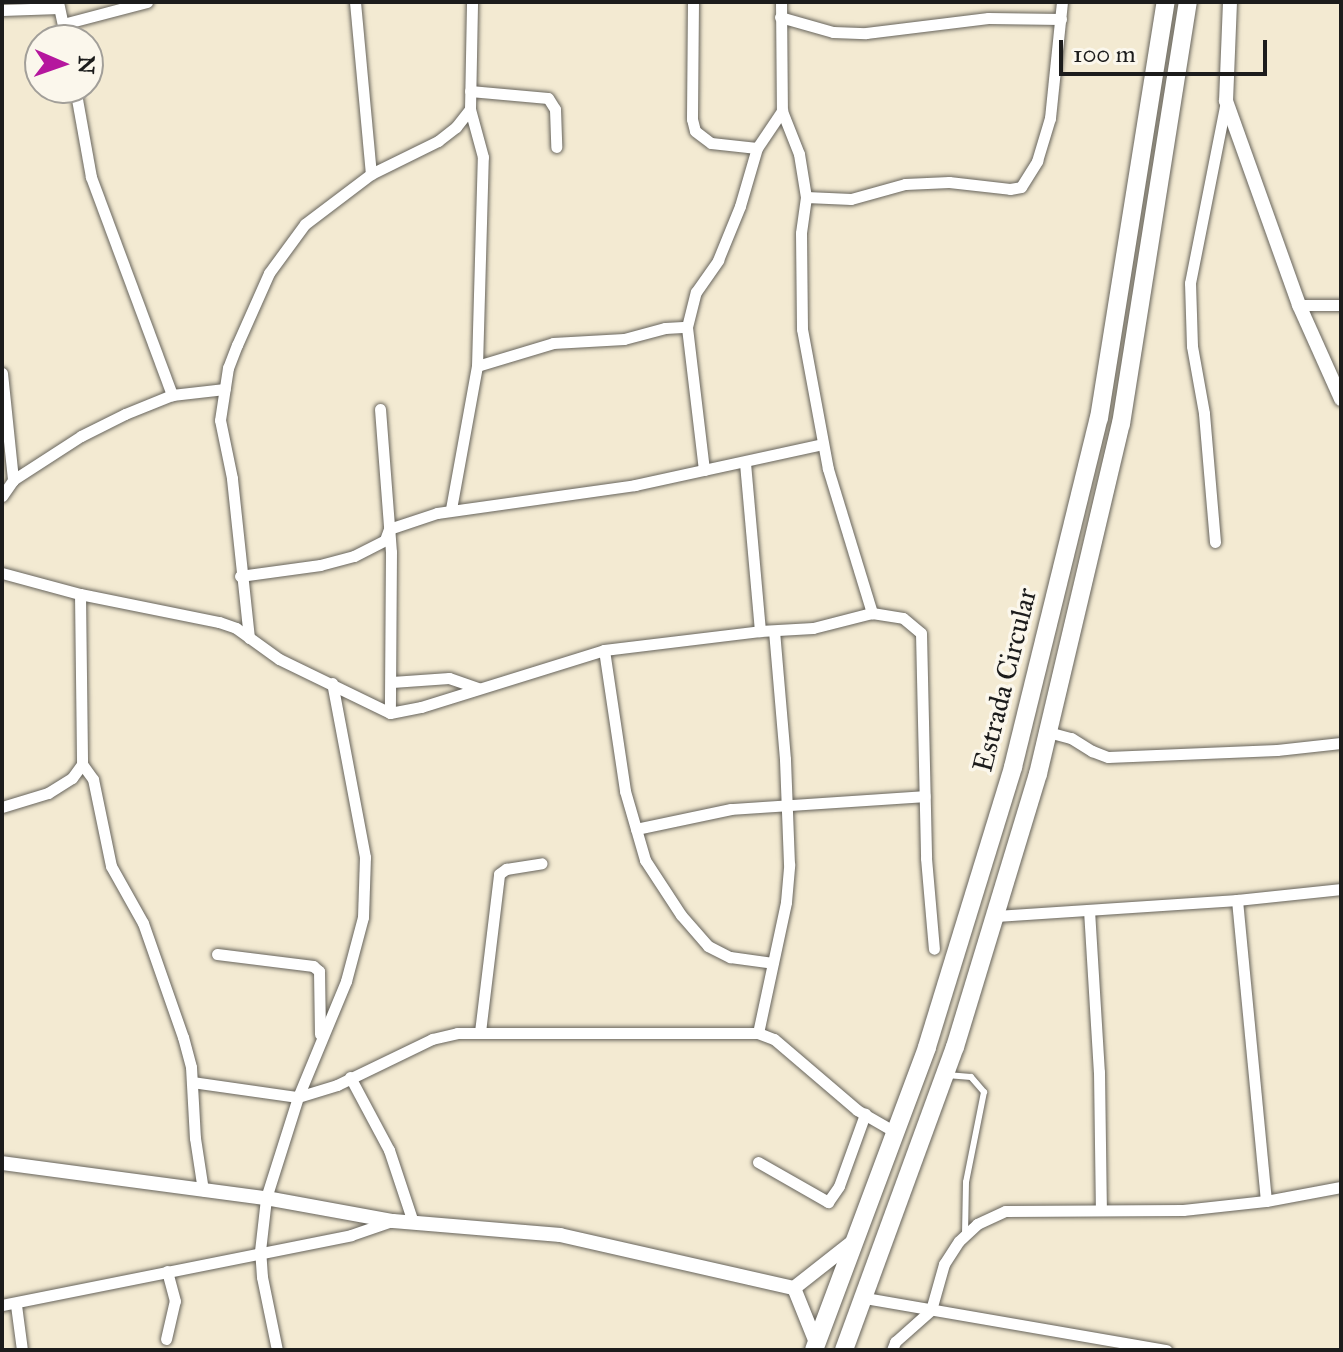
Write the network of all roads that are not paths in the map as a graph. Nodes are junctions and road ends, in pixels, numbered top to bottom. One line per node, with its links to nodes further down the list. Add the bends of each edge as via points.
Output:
1 (147, 2): 14 (street)
2 (355, 2): 22 (street)
3 (472, 2): 15 (street)
4 (693, 2): 21 (street, via 695,131 711,143)
5 (781, 2): 12 (street)
6 (1062, 2): 13 (street)
7 (1166, 2): 76 (main road, Estrada Circular, via 1099,418 1013,767 927,1047)
8 (1188, 2): 53 (main road, Estrada Circular, via 1121,424)
9 (1230, 2): 16 (street)
10 (59, 5): 11 (street); 14 (street)
11 (2, 10)
12 (780, 17): 13 (street, via 833,32 866,33 988,18); 19 (street)
13 (1061, 19): 23 (street, via 1050,118 1037,161 1021,187 905,184 851,199)
14 (63, 24)
15 (470, 91): 18 (street); 20 (street, via 548,98 555,109)
16 (1226, 101): 24 (street); 40 (street, via 1190,283 1192,346 1204,413)
17 (78, 104): 30 (street, via 91,177)
18 (470, 109): 22 (street, via 438,141); 27 (street, via 483,157)
19 (782, 111): 21 (street); 23 (street, via 799,154)
20 (556, 147)
21 (757, 148): 26 (street, via 740,206 718,260 696,292)
22 (371, 174): 29 (street, via 305,224 283,250 237,345)
23 (806, 197): 33 (street, via 802,329)
24 (1299, 305): 25 (street); 31 (street)
25 (1341, 305)
26 (687, 327): 27 (street, via 624,339 553,343); 35 (street)
27 (477, 366): 38 (street)
28 (2, 373): 36 (street)
29 (225, 389): 30 (street); 42 (street, via 220,420 232,478)
30 (172, 395): 36 (street, via 81,436)
31 (1341, 399)
32 (380, 409): 39 (street)
33 (823, 444): 34 (street); 44 (street)
34 (745, 463): 35 (street); 45 (street)
35 (704, 470): 38 (street, via 635,485)
36 (13, 480): 37 (street)
37 (2, 496)
38 (451, 509): 39 (street)
39 (389, 529): 42 (street, via 385,540 354,556); 49 (street)
40 (1215, 542)
41 (2, 573): 43 (street)
42 (240, 576): 47 (street)
43 (80, 594): 47 (street, via 219,622); 55 (street)
44 (872, 613): 46 (street, via 813,628); 56 (street, via 903,618 921,633)
45 (760, 631): 46 (street); 48 (street)
46 (774, 631): 57 (street)
47 (249, 638): 50 (street, via 279,659)
48 (604, 650): 51 (street); 59 (street, via 616,746)
49 (392, 682): 51 (street, via 449,678); 52 (street)
50 (332, 683): 52 (street); 70 (street, via 365,857 363,917 346,981)
51 (478, 688): 52 (street)
52 (390, 713)
53 (1048, 732): 54 (street, via 1108,757); 64 (main road, Estrada Circular)
54 (1341, 743)
55 (82, 764): 58 (street, via 72,778 48,793); 73 (street, via 96,788 111,866 143,923 183,1037)
56 (925, 796): 57 (street); 65 (street)
57 (787, 802): 59 (street); 67 (street, via 786,902)
58 (2, 807)
59 (636, 829): 67 (street, via 660,886 708,946 730,957)
60 (542, 863): 68 (street, via 499,874)
61 (1341, 889): 62 (street)
62 (1237, 900): 63 (street); 82 (street)
63 (1089, 910): 64 (street); 83 (street)
64 (996, 916): 71 (main road, Estrada Circular)
65 (934, 949)
66 (217, 954): 70 (street, via 319,971)
67 (773, 963): 69 (street)
68 (480, 1032): 69 (street); 72 (street, via 432,1039)
69 (758, 1033): 75 (street, via 774,1039)
70 (320, 1040): 74 (street)
71 (945, 1075): 86 (lane, via 971,1077 984,1092 966,1182); 91 (main road, Estrada Circular)
72 (350, 1077): 74 (street); 85 (street, via 384,1140)
73 (192, 1082): 74 (street); 80 (street)
74 (298, 1097): 81 (street)
75 (865, 1114): 76 (street); 77 (street, via 828,1202)
76 (895, 1132): 87 (main road, Estrada Circular)
77 (758, 1162)
78 (2, 1163): 80 (street)
79 (1341, 1187): 82 (street)
80 (203, 1190): 81 (street)
81 (266, 1198): 84 (street); 88 (street)
82 (1266, 1201): 83 (street, via 1183,1210)
83 (1101, 1208): 86 (street, via 1005,1211)
84 (393, 1221): 85 (street); 88 (street, via 351,1235)
85 (413, 1222): 90 (street, via 560,1235)
86 (965, 1234): 94 (street, via 944,1264)
87 (855, 1240): 90 (street); 96 (main road, Estrada Circular)
88 (260, 1251): 89 (street); 98 (street)
89 (167, 1271): 93 (street); 95 (street, via 175,1301)
90 (794, 1288): 96 (street)
91 (865, 1298): 94 (street); 99 (main road, Estrada Circular)
92 (2, 1305): 93 (street)
93 (16, 1305): 97 (street)
94 (931, 1310): 100 (street); 101 (street)
95 (166, 1339)
96 (816, 1347)
97 (22, 1350)
98 (277, 1350)
99 (844, 1350)
100 (892, 1350)
101 (1167, 1350)

